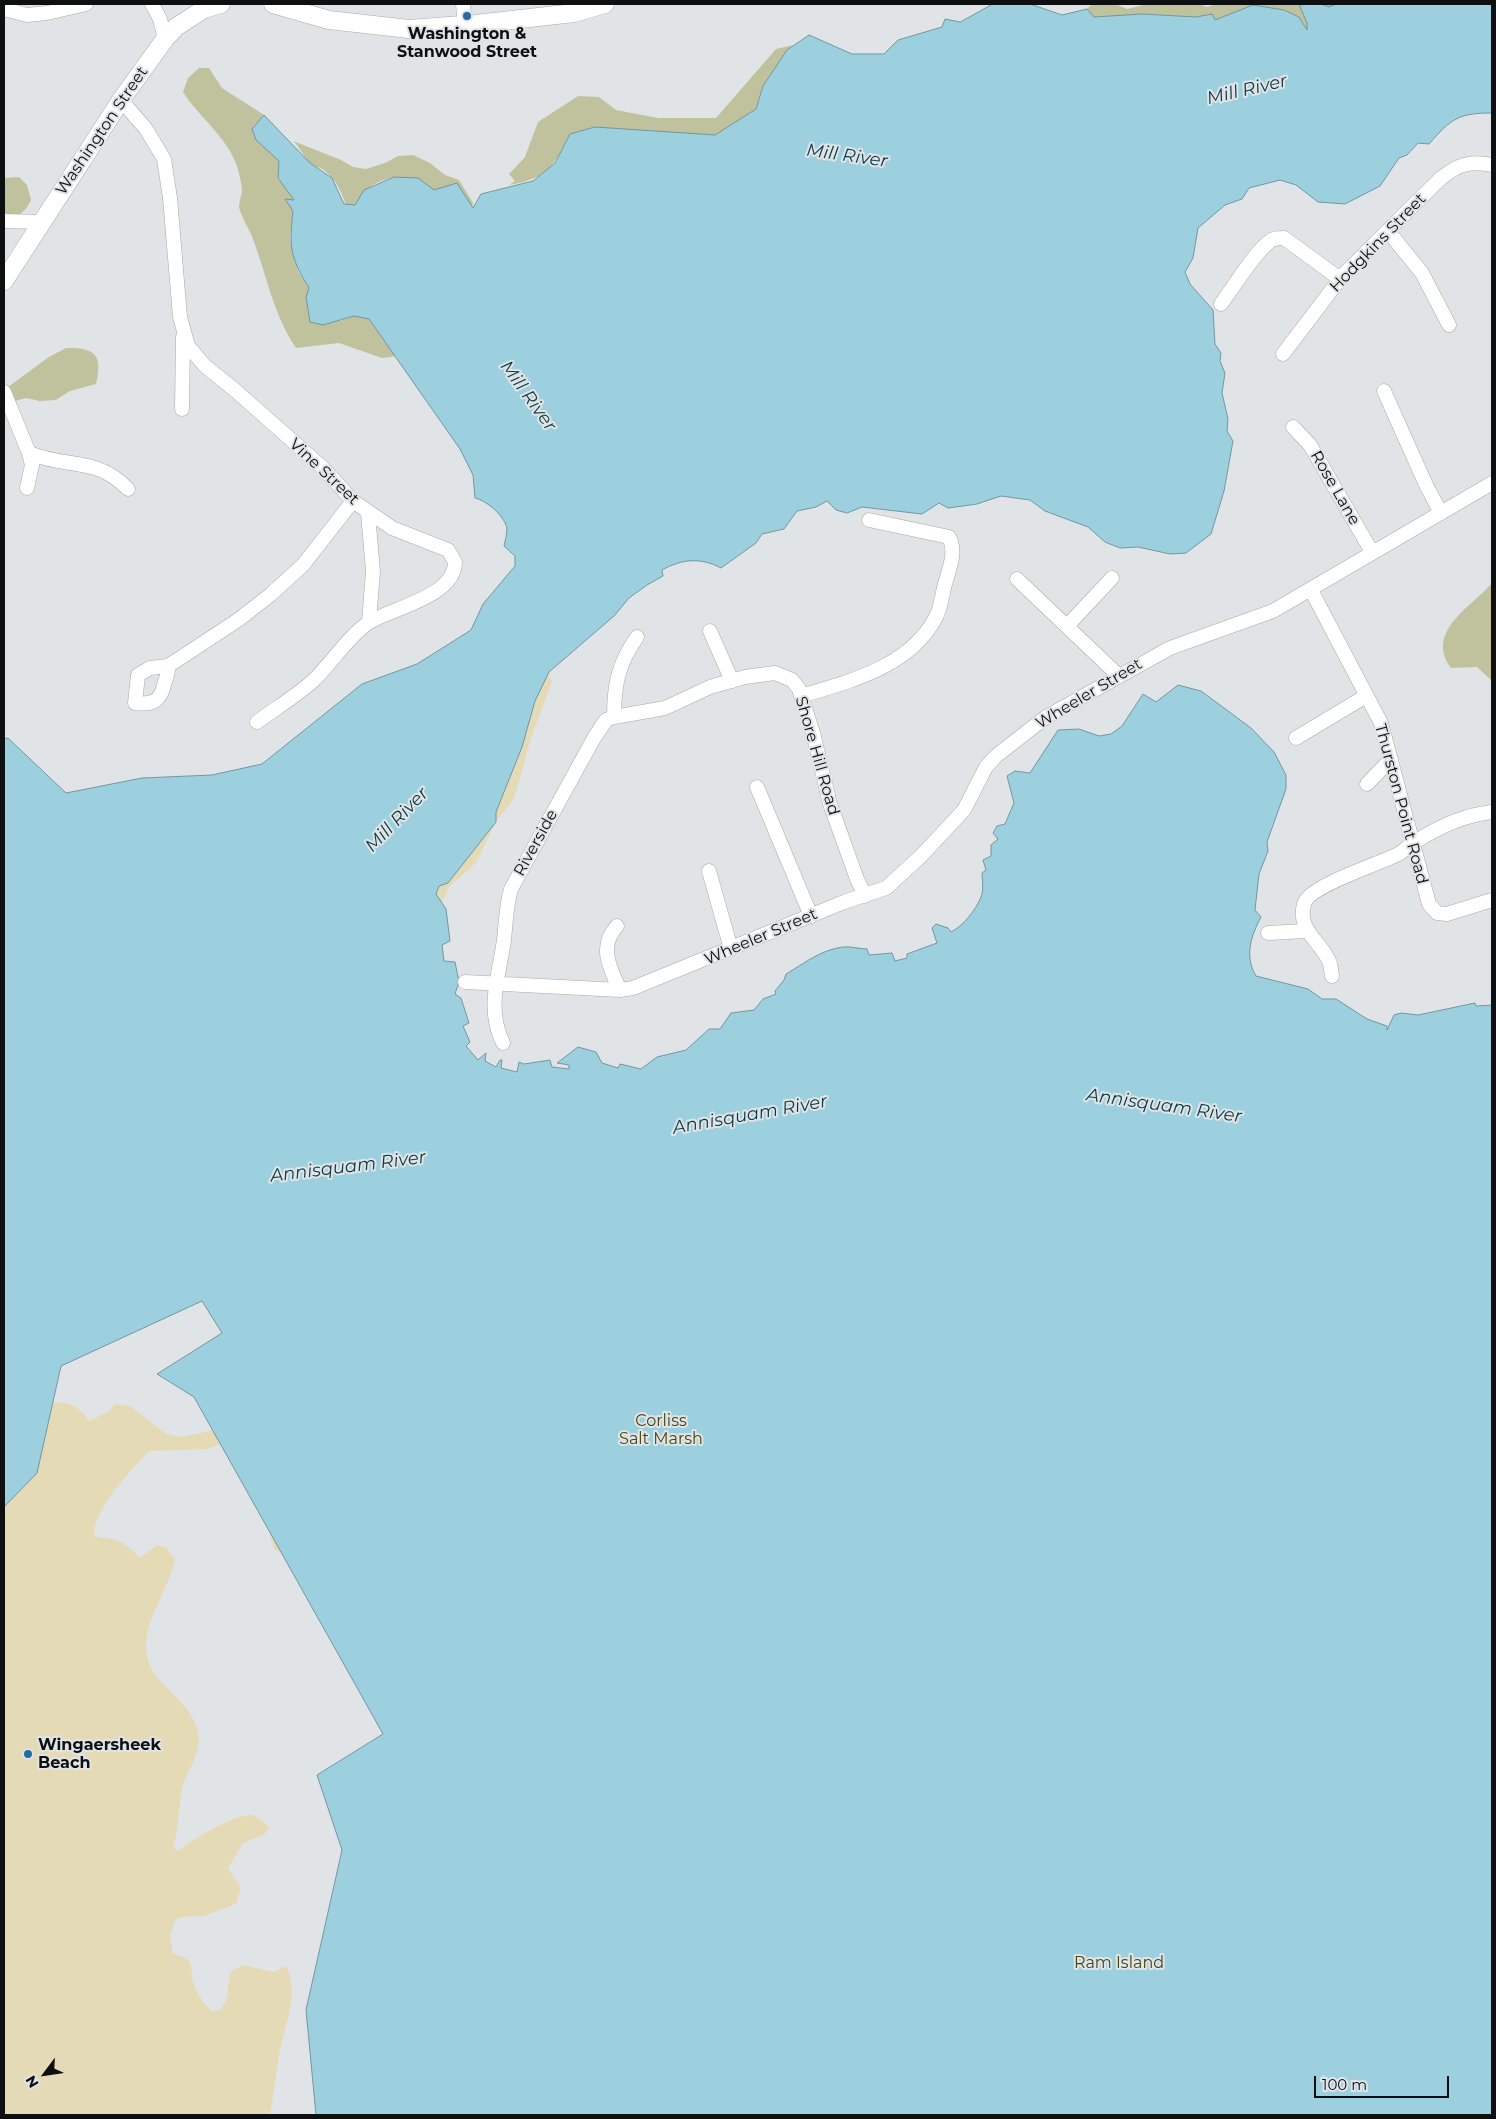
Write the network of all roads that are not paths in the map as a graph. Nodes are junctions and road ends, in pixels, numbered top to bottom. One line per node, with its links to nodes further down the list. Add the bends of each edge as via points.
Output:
1 (86, 4): 7 (street, via 47,13 27,14)
2 (152, 4): 9 (street)
3 (221, 4): 9 (main road, Washington Street, via 204,9 176,27)
4 (273, 4): 8 (main road, via 314,18 346,23 409,29)
5 (463, 4): 8 (street)
6 (605, 4): 8 (main road, via 574,13)
7 (4, 9)
8 (465, 25)
9 (165, 39): 10 (main road, Washington Street)
10 (121, 100): 13 (main road, Washington Street); 19 (street, Vine Street, via 146,128 164,159)
11 (1492, 165): 14 (street, Hodgkins Street, via 1478,163 1455,167)
12 (4, 221): 13 (street)
13 (42, 222): 16 (main road, Washington Street)
14 (1388, 231): 15 (street, Hodgkins Street); 18 (street, via 1422,273)
15 (1340, 279): 17 (street, via 1284,238 1278,238 1262,250); 20 (street, Hodgkins Street)
16 (4, 281)
17 (1221, 304)
18 (1449, 324)
19 (183, 332): 23 (street, Vine Street); 29 (street, Vine Street, via 188,346 200,361 323,468)
20 (1282, 354)
21 (1384, 390): 31 (street)
22 (4, 392): 25 (street)
23 (182, 409)
24 (1293, 427): 33 (street, Rose Lane, via 1310,444)
25 (29, 453): 27 (street, via 32,465); 28 (street, via 46,460 106,471)
26 (1492, 483): 31 (street, Wheeler Street)
27 (27, 488)
28 (128, 489)
29 (353, 501): 30 (street, Vine Street); 41 (street, via 309,558 270,595)
30 (368, 513): 37 (street, Vine Street, via 374,580); 37 (street, via 392,528 448,550 455,562 451,576 440,587 421,600)
31 (1441, 513): 33 (street, Wheeler Street)
32 (869, 520): 44 (street, via 949,536 952,560 936,616 916,644 885,666)
33 (1372, 552): 36 (street, Wheeler Street)
34 (1112, 578): 38 (street)
35 (1017, 579): 38 (street)
36 (1311, 590): 42 (street, Wheeler Street, via 1273,611 1170,648); 45 (street, Thurston Point Road)
37 (369, 622): 47 (street, via 314,680)
38 (1067, 626): 42 (street)
39 (710, 631): 43 (street)
40 (637, 637): 46 (street, via 627,651 614,689)
41 (168, 666)
42 (1119, 676): 55 (street, Wheeler Street, via 1046,717 996,756 986,767 964,810 947,830 886,888)
43 (732, 681): 44 (street, Shore Hill Road, via 763,674 784,675 792,680); 46 (street, Shore Hill Road, via 710,687 665,708)
44 (801, 696): 55 (street, Shore Hill Road, via 833,812)
45 (1366, 696): 48 (street); 49 (street, Thurston Point Road, via 1381,723)
46 (614, 717): 64 (street, Riverside, via 606,720 600,728 511,890)
47 (256, 722)
48 (1296, 738)
49 (1391, 759): 50 (street); 53 (street, Thurston Point Road)
50 (1367, 784)
51 (757, 787): 57 (street)
52 (1492, 812): 53 (street, via 1459,820)
53 (1414, 842): 56 (street, Thurston Point Road, via 1429,904 1437,913 1447,914); 59 (street, via 1400,853 1309,895 1303,909)
54 (709, 871): 61 (street)
55 (865, 896): 57 (street, Wheeler Street)
56 (1492, 900)
57 (811, 916): 61 (street, Wheeler Street)
58 (617, 926): 65 (street, via 607,941 606,954)
59 (1306, 931): 60 (street); 62 (street, via 1329,960)
60 (1268, 933)
61 (731, 949): 65 (street, Wheeler Street, via 653,981)
62 (1332, 976)
63 (465, 982): 64 (street, Wheeler Street)
64 (495, 984): 65 (street, Wheeler Street); 66 (street, via 495,1023)
65 (620, 990)
66 (503, 1043)

